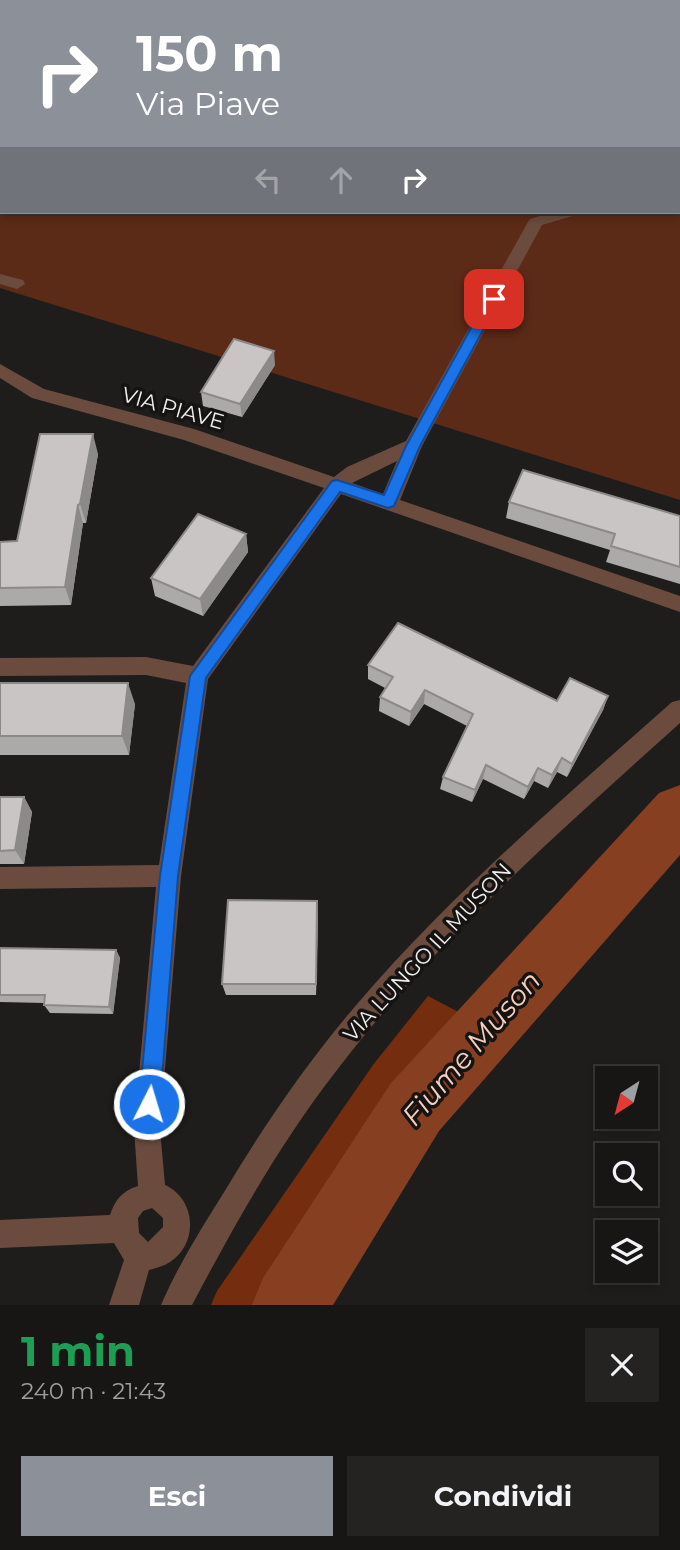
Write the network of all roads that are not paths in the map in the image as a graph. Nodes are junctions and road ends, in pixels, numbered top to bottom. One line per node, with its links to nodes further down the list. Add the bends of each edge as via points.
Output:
1 (558, 214): 2 (street)
2 (539, 217): 6 (street)
3 (0, 279): 4 (street)
4 (17, 284)
5 (0, 370): 7 (street, VIA PIAVE, via 38,394 188,434)
6 (414, 444): 7 (street); 8 (street)
7 (337, 485): 8 (street, VIA PIAVE); 11 (street)
8 (388, 502): 9 (street, VIA PIAVE)
9 (680, 604)
10 (0, 667): 11 (street, via 146,666)
11 (198, 676): 13 (street)
12 (680, 709): 20 (street, VIA LUNGO IL MUSON, via 534,840 374,1004 283,1122 221,1221)
13 (169, 876): 14 (street); 15 (street, via 147,1129)
14 (0, 878)
15 (152, 1194): 16 (street, via 129,1208); 18 (street, via 172,1206 176,1233 165,1249)
16 (122, 1229): 17 (street); 18 (street, via 131,1250)
17 (0, 1234)
18 (141, 1255): 19 (street)
19 (124, 1305)
20 (176, 1305)

